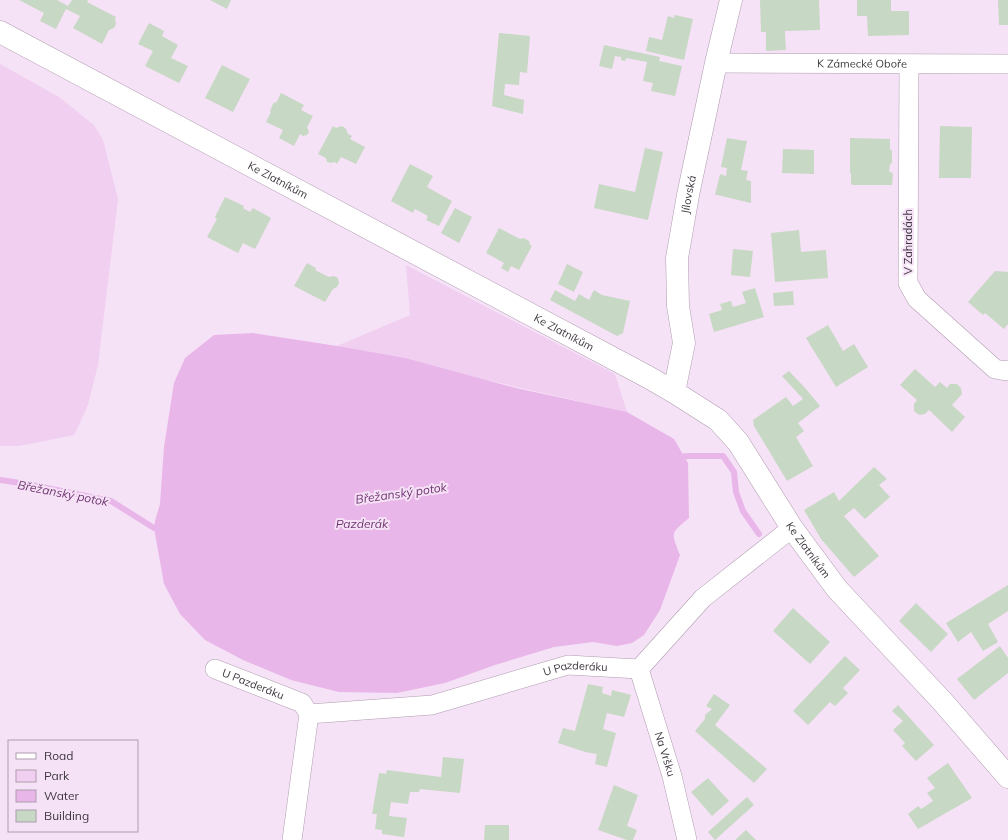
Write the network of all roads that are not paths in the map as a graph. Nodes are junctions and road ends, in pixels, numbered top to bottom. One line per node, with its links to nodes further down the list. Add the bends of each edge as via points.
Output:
1 (731, 0): 3 (main road, Jílovská)
2 (0, 32): 7 (main road, Ke Zlatníkům)
3 (716, 63): 4 (street, K Zámecké Oboře); 7 (main road, Jílovská, via 677,258 678,306 684,343)
4 (909, 64): 5 (street, K Zámecké Oboře); 6 (street, V Zahradách, via 908,283 917,299 995,369)
5 (1008, 64)
6 (1008, 370)
7 (674, 392): 8 (main road, Ke Zlatníkům, via 718,420 738,442)
8 (792, 528): 10 (street, via 703,598); 12 (main road, Ke Zlatníkům, via 837,589 942,701)
9 (215, 669): 11 (street, U Pazderáku, via 302,703)
10 (640, 669): 11 (street, U Pazderáku, via 568,665 432,705); 14 (street, Na Vršku, via 672,776)
11 (309, 714): 13 (street)
12 (1008, 777)
13 (292, 840)
14 (687, 840)

